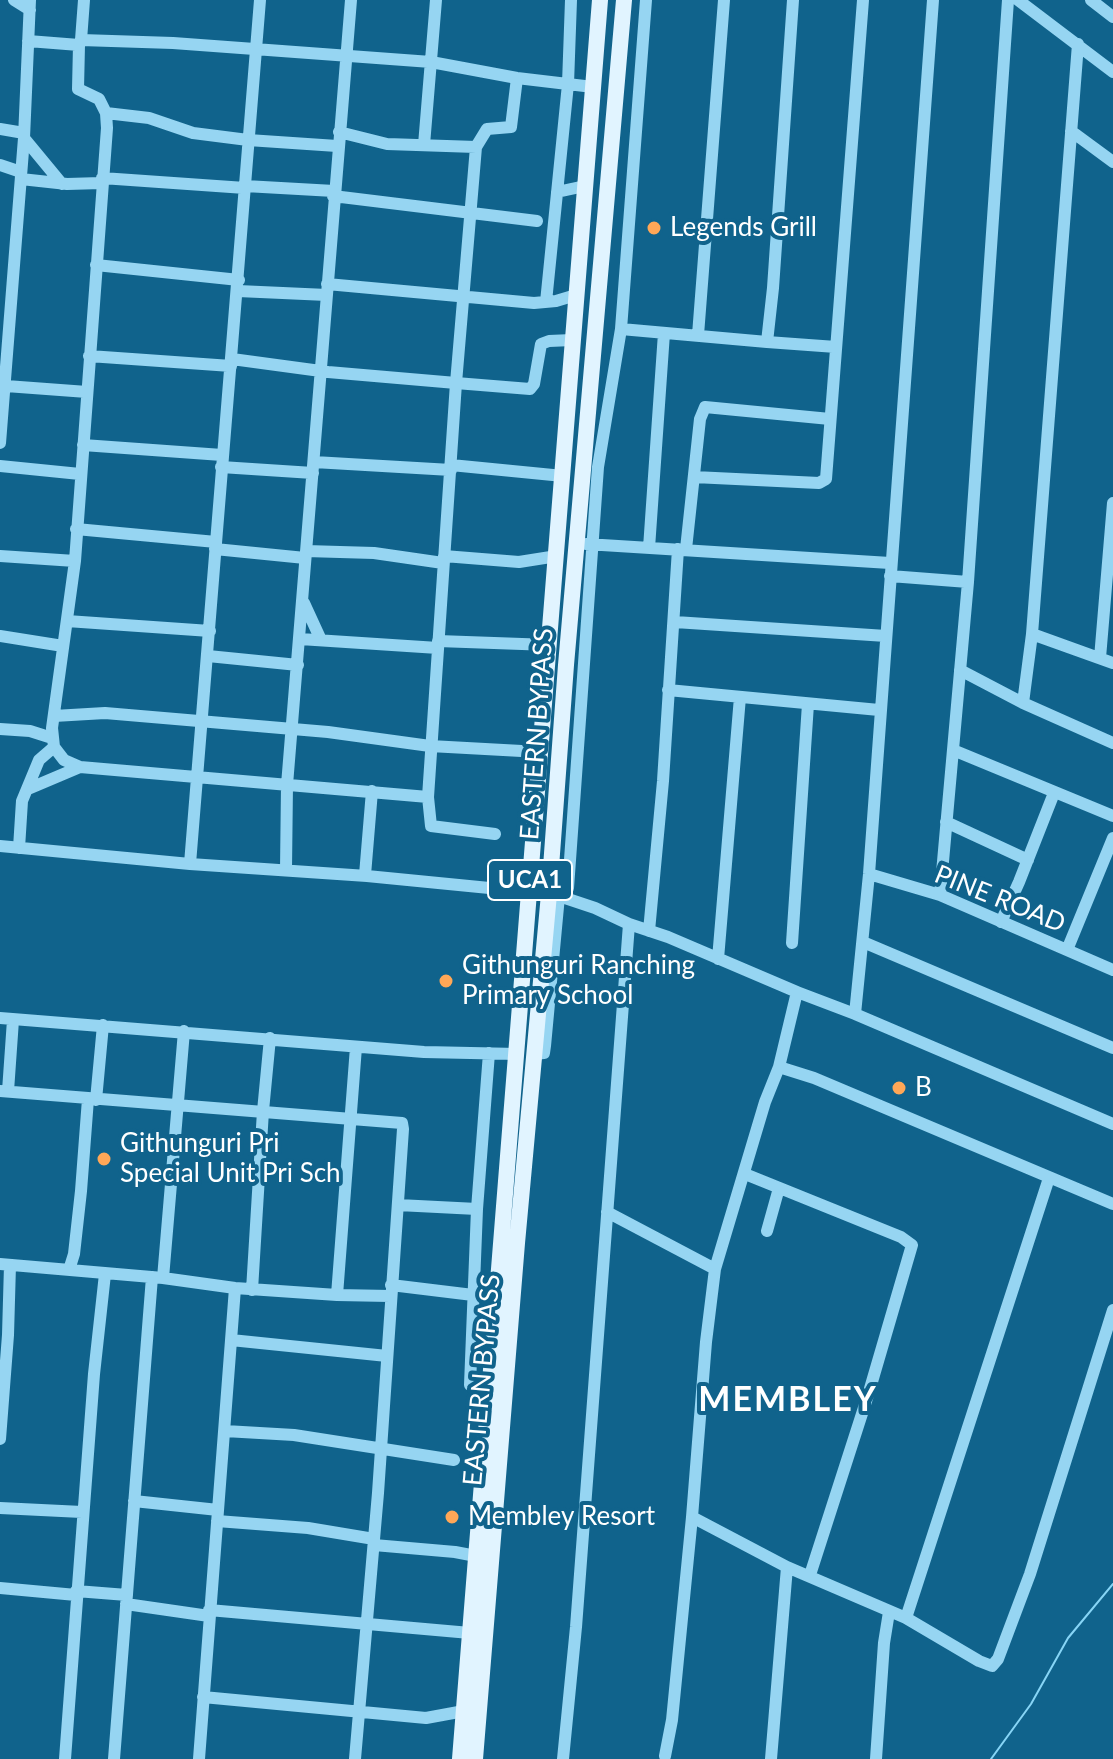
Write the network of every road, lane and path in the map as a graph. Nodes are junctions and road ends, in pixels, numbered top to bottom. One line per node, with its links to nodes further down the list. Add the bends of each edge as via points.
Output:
1 (14, 0): 17 (street)
2 (84, 0): 20 (street)
3 (260, 0): 22 (street)
4 (351, 0): 23 (street)
5 (436, 0): 24 (street)
6 (571, 0): 27 (street)
7 (600, 0): 28 (main road, EASTERN BYPASS / UCA1)
8 (624, 0): 46 (main road, EASTERN BYPASS)
9 (646, 0): 47 (street)
10 (724, 0): 60 (street)
11 (793, 0): 62 (street)
12 (863, 0): 63 (street)
13 (933, 0): 93 (street)
14 (1008, 0): 94 (street)
15 (1018, 0): 21 (street)
16 (1091, 0): 18 (street)
17 (30, 5): 19 (street)
18 (1113, 17)
19 (28, 41): 20 (street); 32 (street)
20 (80, 42): 22 (street); 29 (street, via 78,89 96,96)
21 (1078, 44): 25 (street); 31 (street)
22 (256, 50): 23 (street); 34 (street)
23 (346, 56): 24 (street); 33 (street)
24 (431, 62): 26 (street); 35 (street)
25 (1113, 72)
26 (517, 78): 27 (street); 36 (street, via 511,127 487,129)
27 (568, 84): 28 (street); 44 (street)
28 (593, 87): 42 (main road, EASTERN BYPASS / UCA1)
29 (106, 113): 34 (street); 40 (street)
30 (0, 129): 32 (street)
31 (1071, 131): 37 (street); 99 (street)
32 (24, 135): 39 (street); 41 (street)
33 (338, 139): 34 (street); 35 (street); 45 (street)
34 (248, 140): 43 (street)
35 (424, 145): 36 (street)
36 (476, 147): 49 (street)
37 (1113, 162)
38 (0, 165): 39 (street)
39 (21, 176): 41 (street); 64 (street)
40 (102, 181): 41 (street); 43 (street); 52 (street)
41 (62, 184)
42 (585, 186): 44 (street); 50 (main road, EASTERN BYPASS / UCA1)
43 (245, 187): 45 (street); 53 (street)
44 (557, 192): 48 (street)
45 (333, 194): 49 (street); 54 (street)
46 (607, 202): 47 (street); 84 (main road, EASTERN BYPASS)
47 (632, 205): 58 (street)
48 (556, 211): 50 (street, via 563,218); 57 (street)
49 (470, 213): 51 (street); 56 (street)
50 (583, 217): 55 (main road, EASTERN BYPASS / UCA1)
51 (537, 221)
52 (96, 265): 53 (street); 65 (street)
53 (238, 285): 54 (street); 66 (street)
54 (327, 290): 56 (street); 67 (street)
55 (576, 295): 57 (street); 61 (main road, EASTERN BYPASS / UCA1)
56 (461, 298): 57 (street); 68 (street)
57 (546, 302)
58 (621, 329): 59 (street); 84 (street)
59 (664, 333): 60 (street); 86 (street)
60 (698, 335): 62 (street)
61 (572, 340): 68 (street, via 541,344 530,389); 80 (main road, EASTERN BYPASS / UCA1)
62 (767, 342): 63 (street)
63 (836, 347): 71 (street)
64 (4, 350): 69 (street)
65 (89, 356): 66 (street); 70 (street)
66 (231, 363): 67 (street); 75 (street)
67 (321, 370): 68 (street); 78 (street)
68 (456, 383): 77 (street)
69 (6, 386): 70 (street); 72 (street)
70 (87, 392): 74 (street)
71 (830, 419): 81 (street, via 828,474 822,483); 81 (street, via 705,407)
72 (0, 436): 73 (street)
73 (0, 443)
74 (83, 445): 75 (street); 79 (street)
75 (222, 461): 78 (street); 85 (street)
76 (0, 466): 79 (street)
77 (451, 467): 78 (street); 80 (street); 91 (street)
78 (313, 468): 88 (street)
79 (80, 474): 83 (street)
80 (563, 476): 90 (main road, EASTERN BYPASS / UCA1)
81 (694, 477): 87 (street)
82 (1113, 503): 108 (street)
83 (76, 529): 85 (street); 92 (street)
84 (585, 544): 86 (street); 145 (main road, EASTERN BYPASS)
85 (216, 546): 88 (street); 98 (street)
86 (649, 548): 87 (street)
87 (682, 549): 93 (street); 97 (street)
88 (305, 554): 91 (street); 95 (street)
89 (0, 556): 92 (street)
90 (557, 556): 91 (street, via 519,562); 105 (main road, EASTERN BYPASS / UCA1)
91 (443, 559): 104 (street)
92 (75, 561): 96 (street)
93 (890, 569): 94 (street); 101 (street)
94 (968, 582): 111 (street)
95 (302, 599): 102 (street); 103 (street)
96 (67, 621): 98 (street); 106 (street)
97 (675, 622): 101 (street); 112 (street)
98 (210, 631): 107 (street)
99 (1032, 634): 108 (street); 114 (street)
100 (0, 636): 106 (street)
101 (886, 636): 116 (street)
102 (300, 639): 103 (street); 110 (street)
103 (321, 640): 104 (street)
104 (438, 644): 105 (street); 123 (street)
105 (550, 645): 125 (main road, EASTERN BYPASS / UCA1)
106 (63, 646): 117 (street)
107 (208, 656): 110 (street); 118 (street)
108 (1100, 658): 109 (street)
109 (1113, 663)
110 (298, 665): 120 (street)
111 (960, 670): 114 (street); 124 (street)
112 (668, 690): 113 (street); 149 (street)
113 (740, 697): 115 (street); 155 (street)
114 (1023, 703): 122 (street)
115 (808, 704): 116 (street); 151 (street)
116 (879, 710): 142 (street)
117 (54, 716): 118 (street, via 105,713); 121 (street)
118 (204, 723): 120 (street); 127 (street)
119 (0, 729): 121 (street, via 30,731)
120 (293, 729): 123 (street); 128 (street)
121 (53, 742): 126 (street, via 64,760); 129 (street)
122 (1113, 743)
123 (430, 746): 125 (street); 132 (street)
124 (953, 750): 131 (street); 134 (street)
125 (540, 752): 144 (main road, EASTERN BYPASS / UCA1)
126 (80, 767): 127 (street); 129 (street)
127 (198, 779): 128 (street); 140 (street)
128 (287, 785): 130 (street); 141 (street)
129 (28, 789): 138 (street, via 20,810)
130 (372, 791): 132 (street); 143 (street)
131 (1054, 793): 133 (street); 139 (street)
132 (428, 797): 135 (street, via 431,826)
133 (1113, 816)
134 (946, 822): 139 (street); 146 (street)
135 (495, 834)
136 (1113, 838): 154 (street)
137 (0, 846): 138 (street)
138 (19, 848): 140 (street)
139 (1028, 860): 147 (street)
140 (190, 864): 141 (street)
141 (286, 869): 143 (street)
142 (869, 874): 146 (street, PINE ROAD); 150 (street)
143 (365, 875): 144 (street)
144 (530, 892): 152 (main road, EASTERN BYPASS / UCA1)
145 (554, 895): 148 (street); 153 (main road, EASTERN BYPASS); 166 (street, via 544,1053)
146 (940, 895): 147 (street, PINE ROAD)
147 (1001, 922): 154 (street, PINE ROAD)
148 (629, 924): 149 (street); 180 (street)
149 (649, 931): 155 (street)
150 (863, 942): 158 (street); 164 (street)
151 (792, 943)
152 (525, 947): 153 (main road); 166 (main road, EASTERN BYPASS / UCA1)
153 (544, 949): 166 (main road, EASTERN BYPASS)
154 (1067, 950): 156 (street, PINE ROAD)
155 (718, 959): 157 (street)
156 (1113, 970)
157 (797, 992): 158 (street); 167 (street)
158 (855, 1014): 173 (street)
159 (6, 1019): 160 (street); 168 (street)
160 (103, 1025): 161 (street); 169 (street)
161 (184, 1031): 162 (street); 170 (street)
162 (270, 1038): 163 (street); 171 (street)
163 (356, 1047): 165 (street); 172 (street)
164 (1113, 1048)
165 (489, 1053): 166 (street); 179 (street)
166 (525, 1054): 188 (main road, EASTERN BYPASS / UCA1); 228 (main road, EASTERN BYPASS)
167 (779, 1067): 174 (street); 175 (street)
168 (4, 1091): 169 (street)
169 (92, 1099): 170 (street); 184 (street)
170 (179, 1104): 171 (street); 186 (street)
171 (263, 1111): 172 (street); 190 (street)
172 (351, 1119): 178 (street, via 402,1123); 192 (street)
173 (1113, 1124)
174 (745, 1174): 176 (street); 183 (street)
175 (1049, 1178): 177 (street); 216 (street)
176 (779, 1188): 181 (street); 210 (street, via 912,1245)
177 (1113, 1204)
178 (398, 1205): 179 (street); 191 (street)
179 (477, 1209): 187 (street)
180 (607, 1212): 183 (street); 229 (street)
181 (767, 1231)
182 (5, 1265): 184 (street); 199 (street, via 8,1335)
183 (715, 1269): 206 (street)
184 (69, 1270): 185 (street)
185 (105, 1274): 186 (street); 204 (street)
186 (157, 1278): 189 (street); 202 (street)
187 (474, 1280): 188 (street); 193 (street)
188 (498, 1281): 197 (main road, EASTERN BYPASS / UCA1)
189 (235, 1288): 190 (street); 195 (street)
190 (252, 1290): 192 (street)
191 (391, 1291): 192 (street); 193 (street); 196 (street)
192 (337, 1295)
193 (473, 1295): 197 (street, via 470,1385)
194 (1113, 1310): 216 (street, via 998,1659 992,1666 979,1661)
195 (231, 1340): 196 (street); 198 (street)
196 (387, 1356): 200 (street)
197 (490, 1386): 208 (main road, EASTERN BYPASS / UCA1)
198 (225, 1431): 200 (street); 205 (street)
199 (0, 1439)
200 (381, 1449): 201 (street); 207 (street)
201 (454, 1460)
202 (134, 1501): 205 (street); 213 (street)
203 (0, 1508): 204 (street)
204 (82, 1512): 212 (street)
205 (217, 1516): 207 (street); 215 (street)
206 (692, 1517): 209 (street); 222 (street)
207 (374, 1542): 208 (street); 217 (street)
208 (476, 1556): 218 (main road, EASTERN BYPASS / UCA1)
209 (787, 1567): 210 (street); 230 (street)
210 (810, 1575): 214 (street)
211 (0, 1588): 212 (street)
212 (76, 1593): 213 (street); 223 (street)
213 (126, 1600): 215 (street); 224 (street)
214 (889, 1612): 216 (street); 231 (street)
215 (209, 1613): 217 (street); 219 (street)
216 (906, 1618)
217 (366, 1623): 218 (street); 221 (street)
218 (470, 1633): 220 (main road, EASTERN BYPASS / UCA1)
219 (203, 1697): 221 (street); 225 (street)
220 (464, 1711): 221 (street, via 426,1718); 227 (main road, EASTERN BYPASS / UCA1)
221 (359, 1712): 226 (street)
222 (665, 1756)
223 (65, 1759)
224 (114, 1759)
225 (199, 1759)
226 (355, 1759)
227 (460, 1759)
228 (475, 1759)
229 (563, 1759)
230 (771, 1759)
231 (876, 1759)

